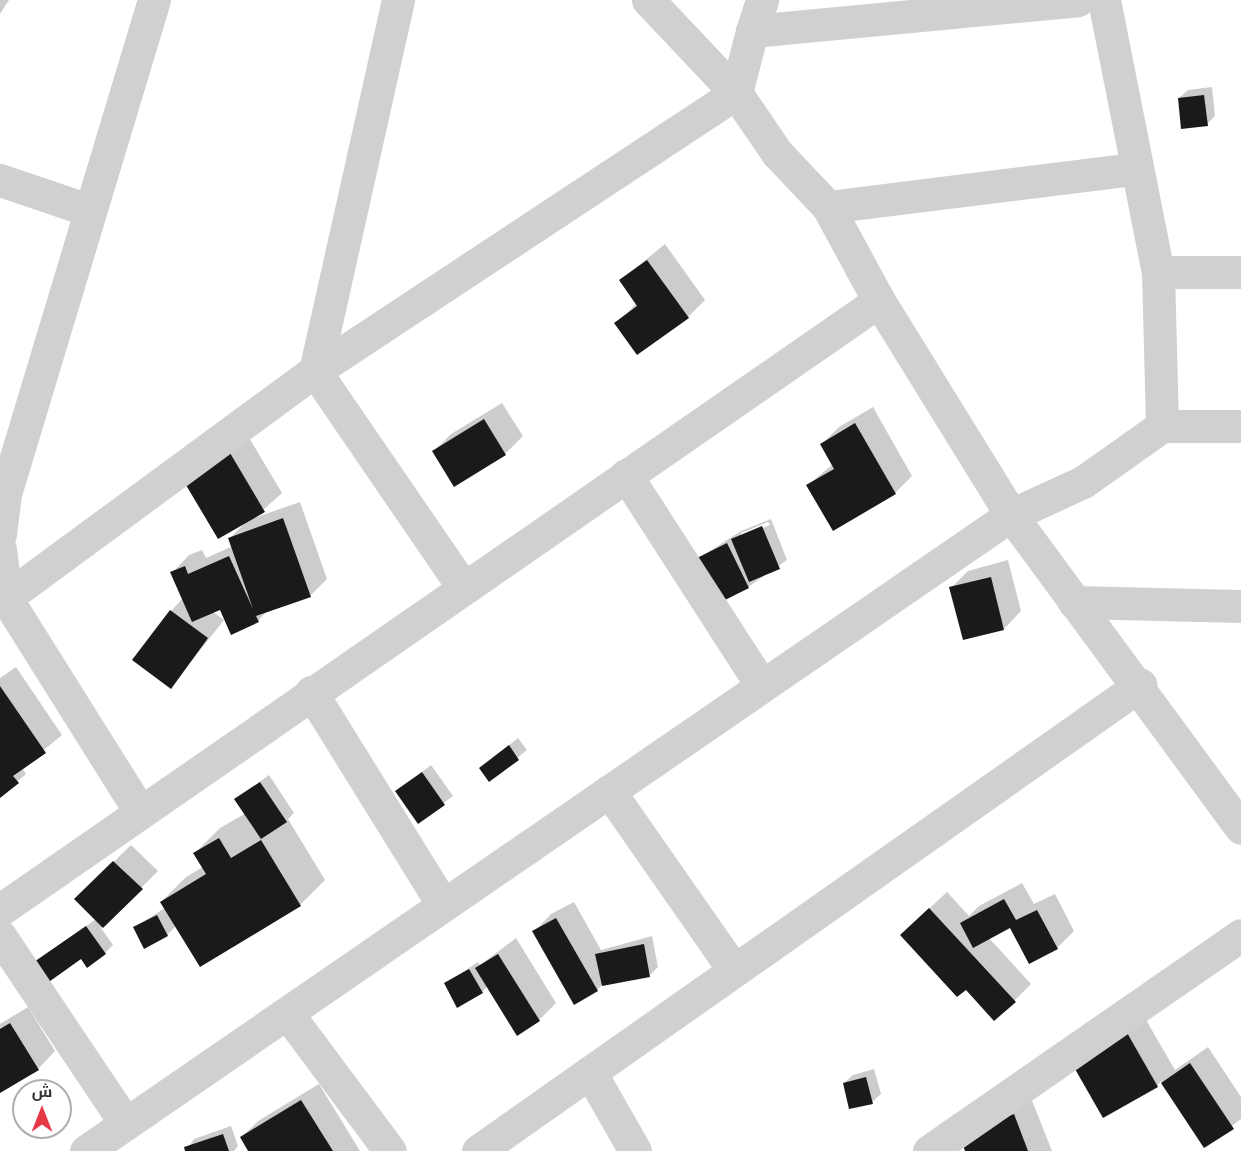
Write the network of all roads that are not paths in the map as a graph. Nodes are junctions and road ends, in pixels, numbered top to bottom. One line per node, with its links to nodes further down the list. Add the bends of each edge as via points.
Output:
1 (154, 0): 12 (street)
2 (398, 0): 16 (street)
3 (648, 0): 8 (street)
4 (762, 0): 7 (street)
5 (1078, 0): 7 (street)
6 (1104, 0): 9 (street)
7 (752, 31): 8 (street)
8 (736, 93): 11 (street, via 777,153); 16 (street)
9 (1136, 169): 11 (street); 13 (street)
10 (0, 180): 12 (street)
11 (828, 207): 15 (street)
12 (88, 210): 21 (street, via 5,494)
13 (1158, 272): 14 (street); 17 (street)
14 (1241, 272)
15 (879, 301): 19 (street); 20 (street)
16 (315, 371): 23 (street); 24 (street)
17 (1162, 426): 18 (street); 20 (street, via 1083,482)
18 (1241, 426)
19 (626, 475): 23 (street); 28 (street)
20 (1011, 514): 25 (street); 28 (street)
21 (0, 534)
22 (0, 549): 24 (street)
23 (464, 587): 29 (street)
24 (3, 600): 32 (street)
25 (1074, 602): 26 (street); 27 (street)
26 (1241, 606)
27 (1140, 685): 31 (street); 38 (street)
28 (762, 686): 30 (street)
29 (311, 692): 32 (street); 34 (street)
30 (609, 791): 34 (street); 38 (street)
31 (1230, 796): 33 (street)
32 (139, 810): 35 (street)
33 (1241, 828)
34 (443, 905): 39 (street)
35 (0, 910)
36 (1241, 935): 46 (street)
37 (0, 936): 41 (street)
38 (734, 970): 40 (street)
39 (287, 1013): 41 (street); 43 (street)
40 (590, 1072): 44 (street); 45 (street)
41 (126, 1124): 42 (street)
42 (86, 1151)
43 (390, 1151)
44 (478, 1151)
45 (635, 1151)
46 (929, 1151)

